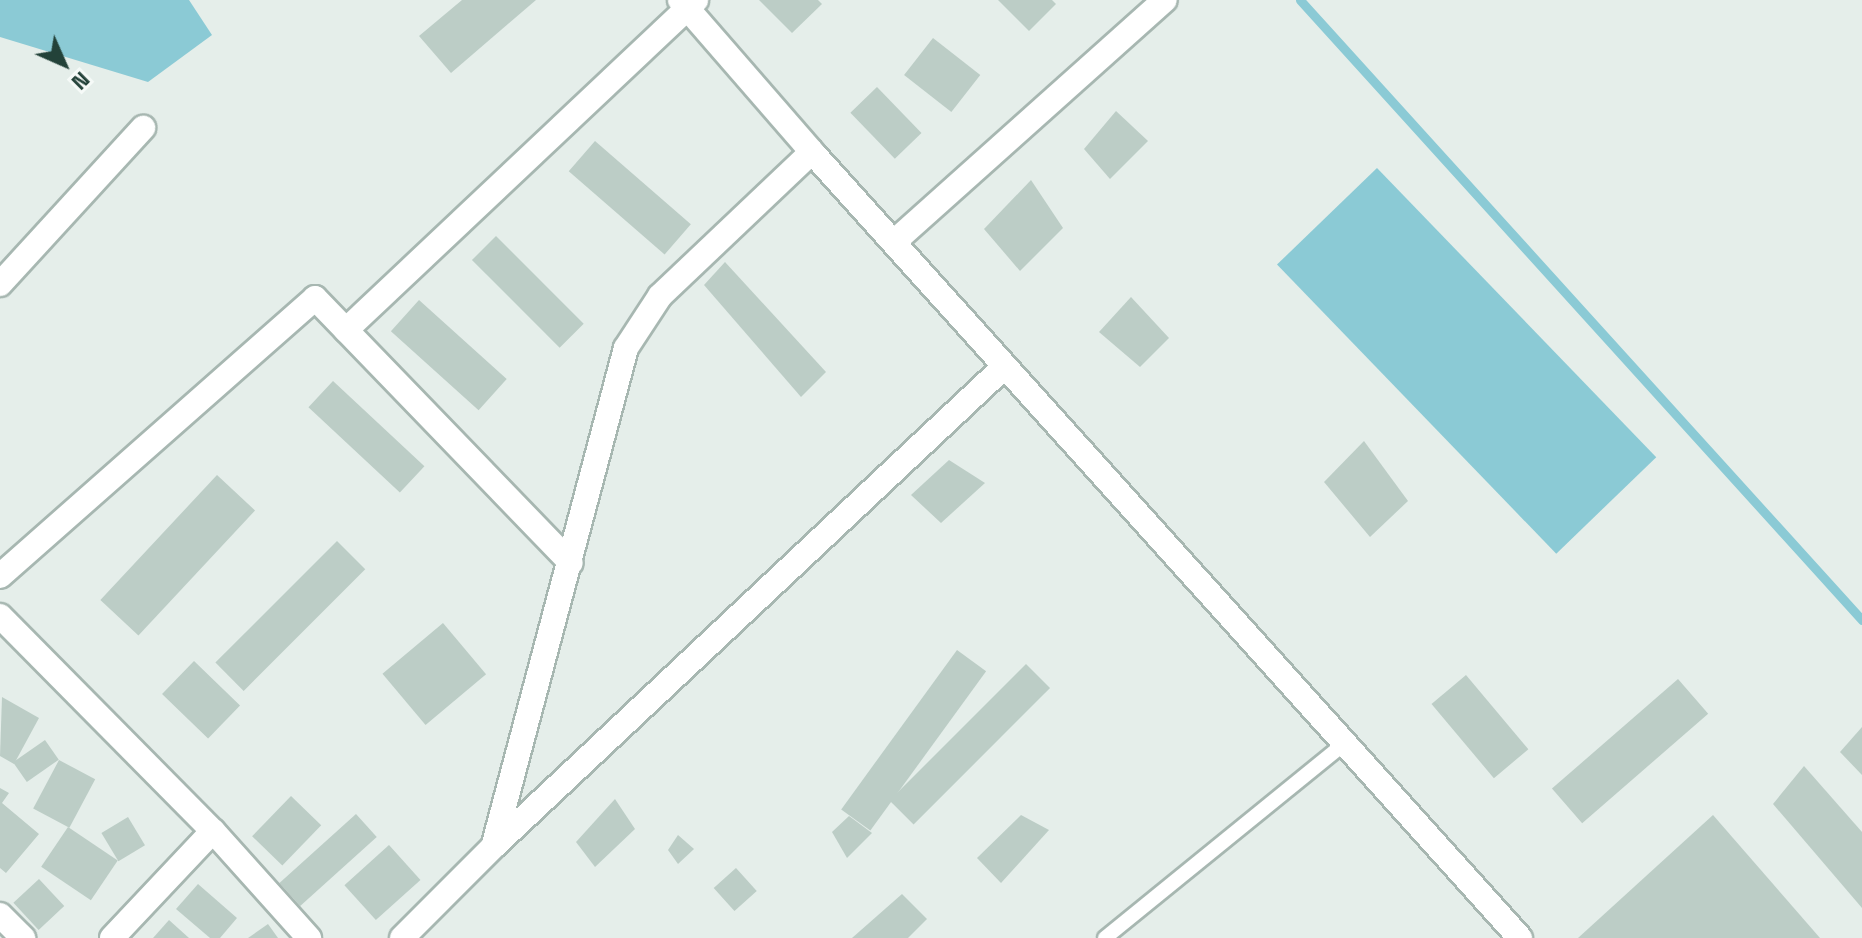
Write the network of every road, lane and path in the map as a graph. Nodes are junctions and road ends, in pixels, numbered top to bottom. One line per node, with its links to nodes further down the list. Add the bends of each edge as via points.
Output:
1 (1165, 0): 5 (street)
2 (688, 3): 4 (street); 7 (street)
3 (143, 128): 6 (street)
4 (812, 152): 5 (street); 9 (street, via 660,296 626,348)
5 (894, 242): 8 (street)
6 (0, 284)
7 (346, 330): 9 (street); 10 (street, via 315,298)
8 (1005, 366): 12 (street); 14 (street)
9 (571, 563): 14 (street)
10 (0, 576)
11 (0, 616): 13 (street)
12 (1345, 743): 20 (lane); 21 (street)
13 (213, 831): 17 (street); 18 (street)
14 (493, 847): 19 (street)
15 (0, 915): 16 (street)
16 (23, 938)
17 (112, 938)
18 (309, 938)
19 (402, 938)
20 (1105, 938)
21 (1520, 938)

